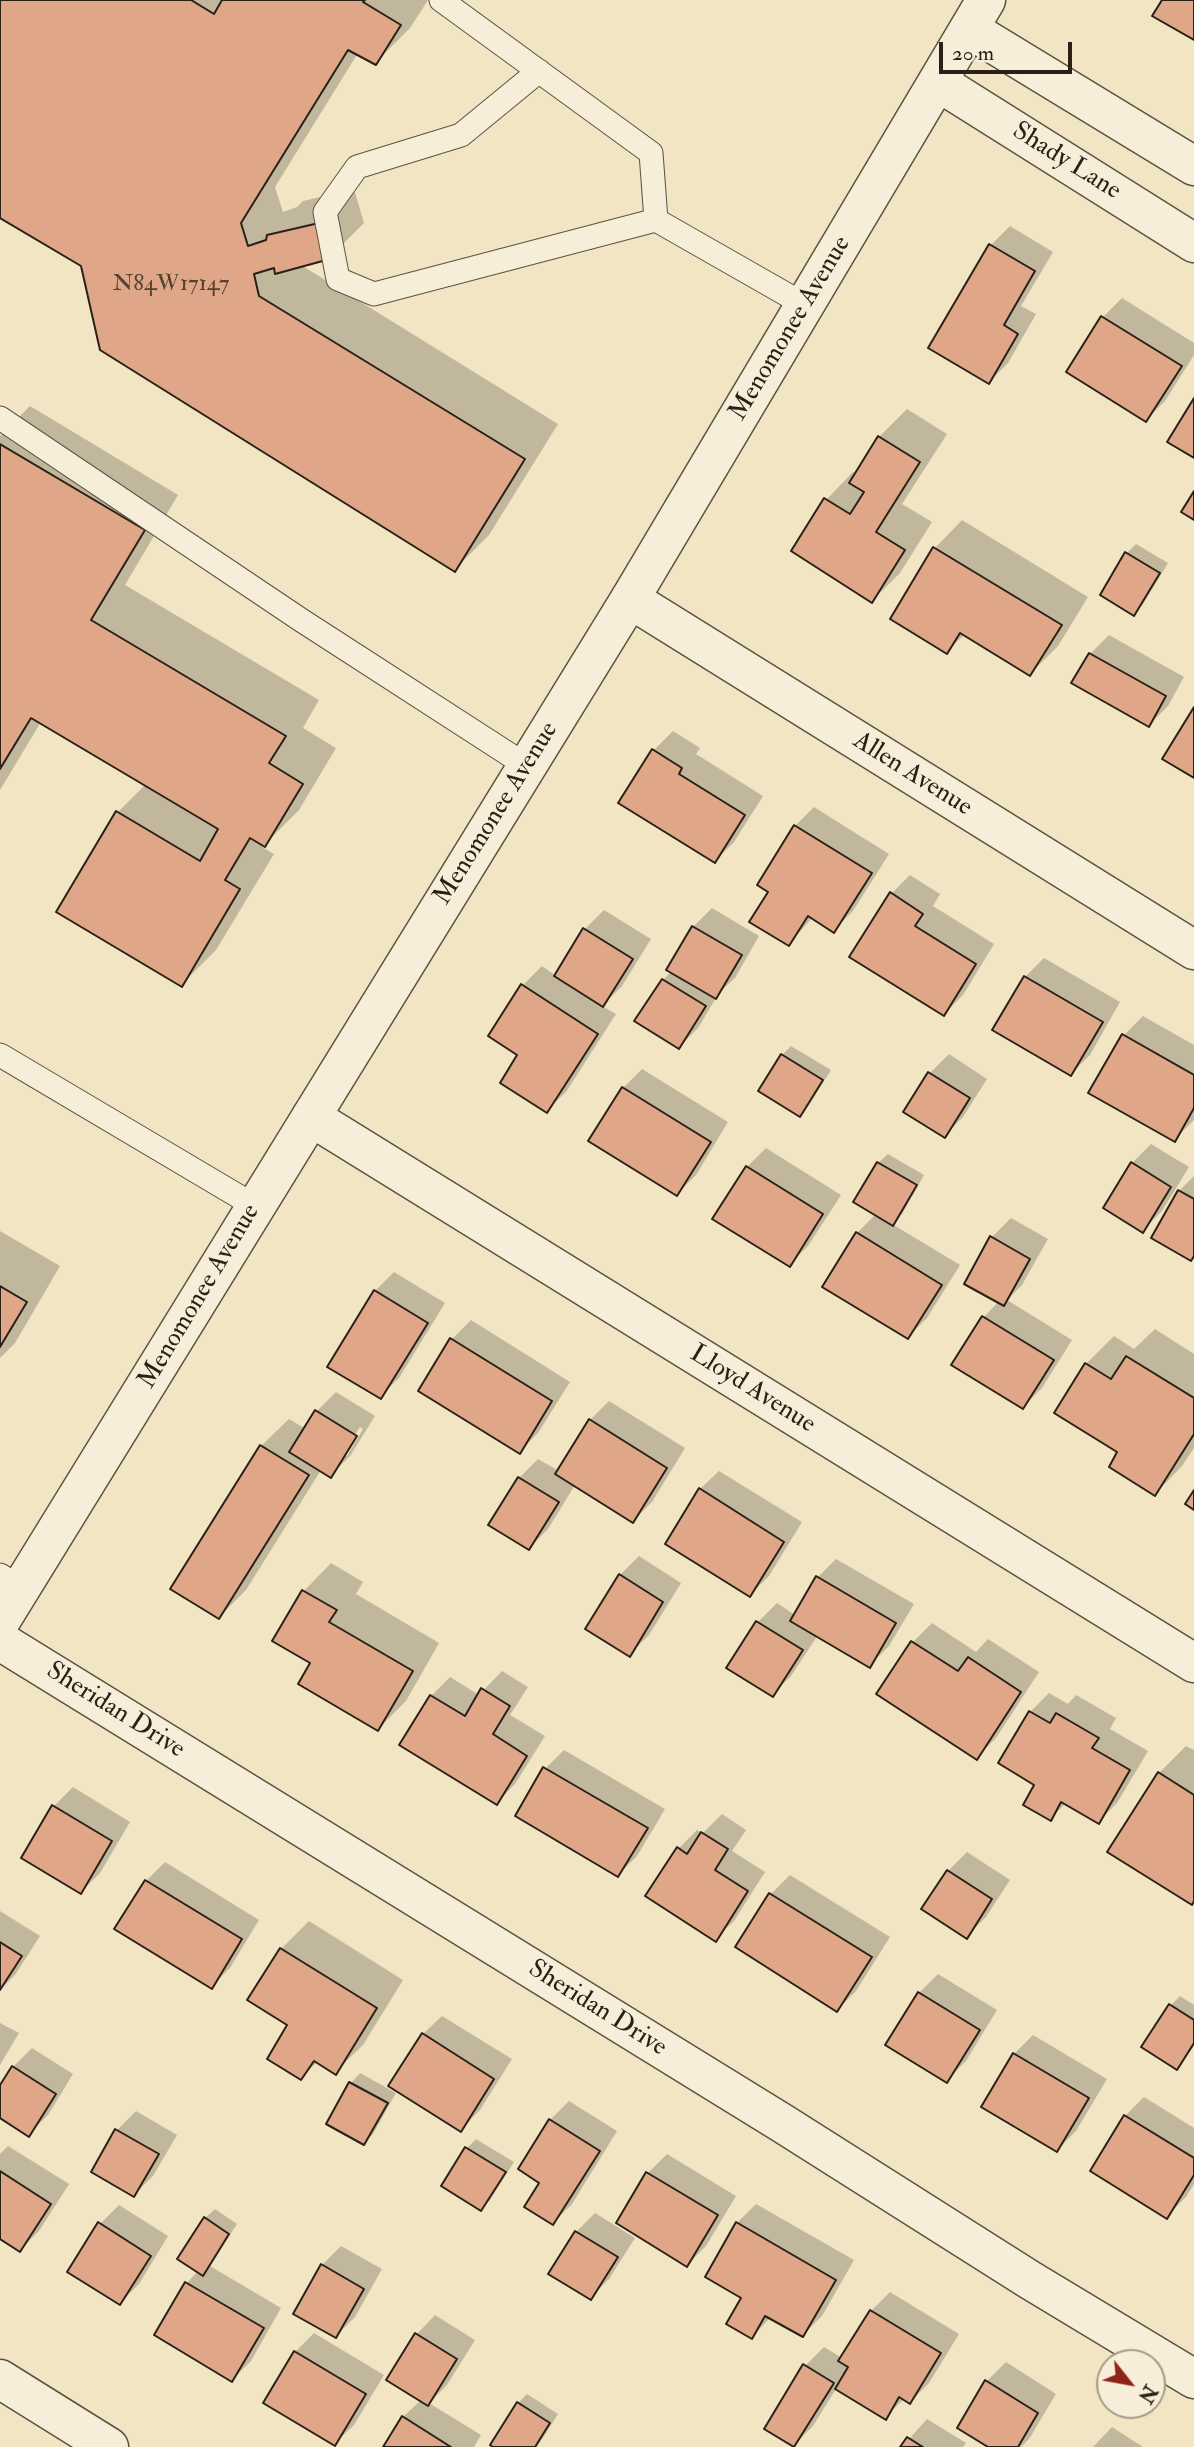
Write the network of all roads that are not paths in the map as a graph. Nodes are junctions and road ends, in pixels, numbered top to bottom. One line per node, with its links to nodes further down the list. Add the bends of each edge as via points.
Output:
1 (441, 0): 3 (lane)
2 (977, 14): 4 (street, Menomonee Avenue); 5 (street)
3 (539, 71): 6 (lane, via 651,153); 6 (lane, via 461,135 357,167 325,212 338,279 374,294)
4 (937, 82): 7 (street, Shady Lane); 8 (street, Menomonee Avenue)
5 (1194, 166)
6 (656, 220): 8 (lane)
7 (1194, 243)
8 (805, 305): 10 (street, Menomonee Avenue)
9 (0, 418): 11 (lane)
10 (630, 599): 11 (street, Menomonee Avenue); 12 (street, Allen Avenue)
11 (527, 766): 14 (street, Menomonee Avenue)
12 (1194, 950)
13 (0, 1055): 15 (lane)
14 (311, 1117): 15 (street, Menomonee Avenue); 19 (street, Lloyd Avenue)
15 (255, 1206): 16 (street, Menomonee Avenue)
16 (11, 1582): 17 (street, Menomonee Avenue)
17 (0, 1622)
18 (0, 1641): 21 (street, Sheridan Drive)
19 (1194, 1663)
20 (0, 2379): 22 (street)
21 (1194, 2379)
22 (108, 2447)

